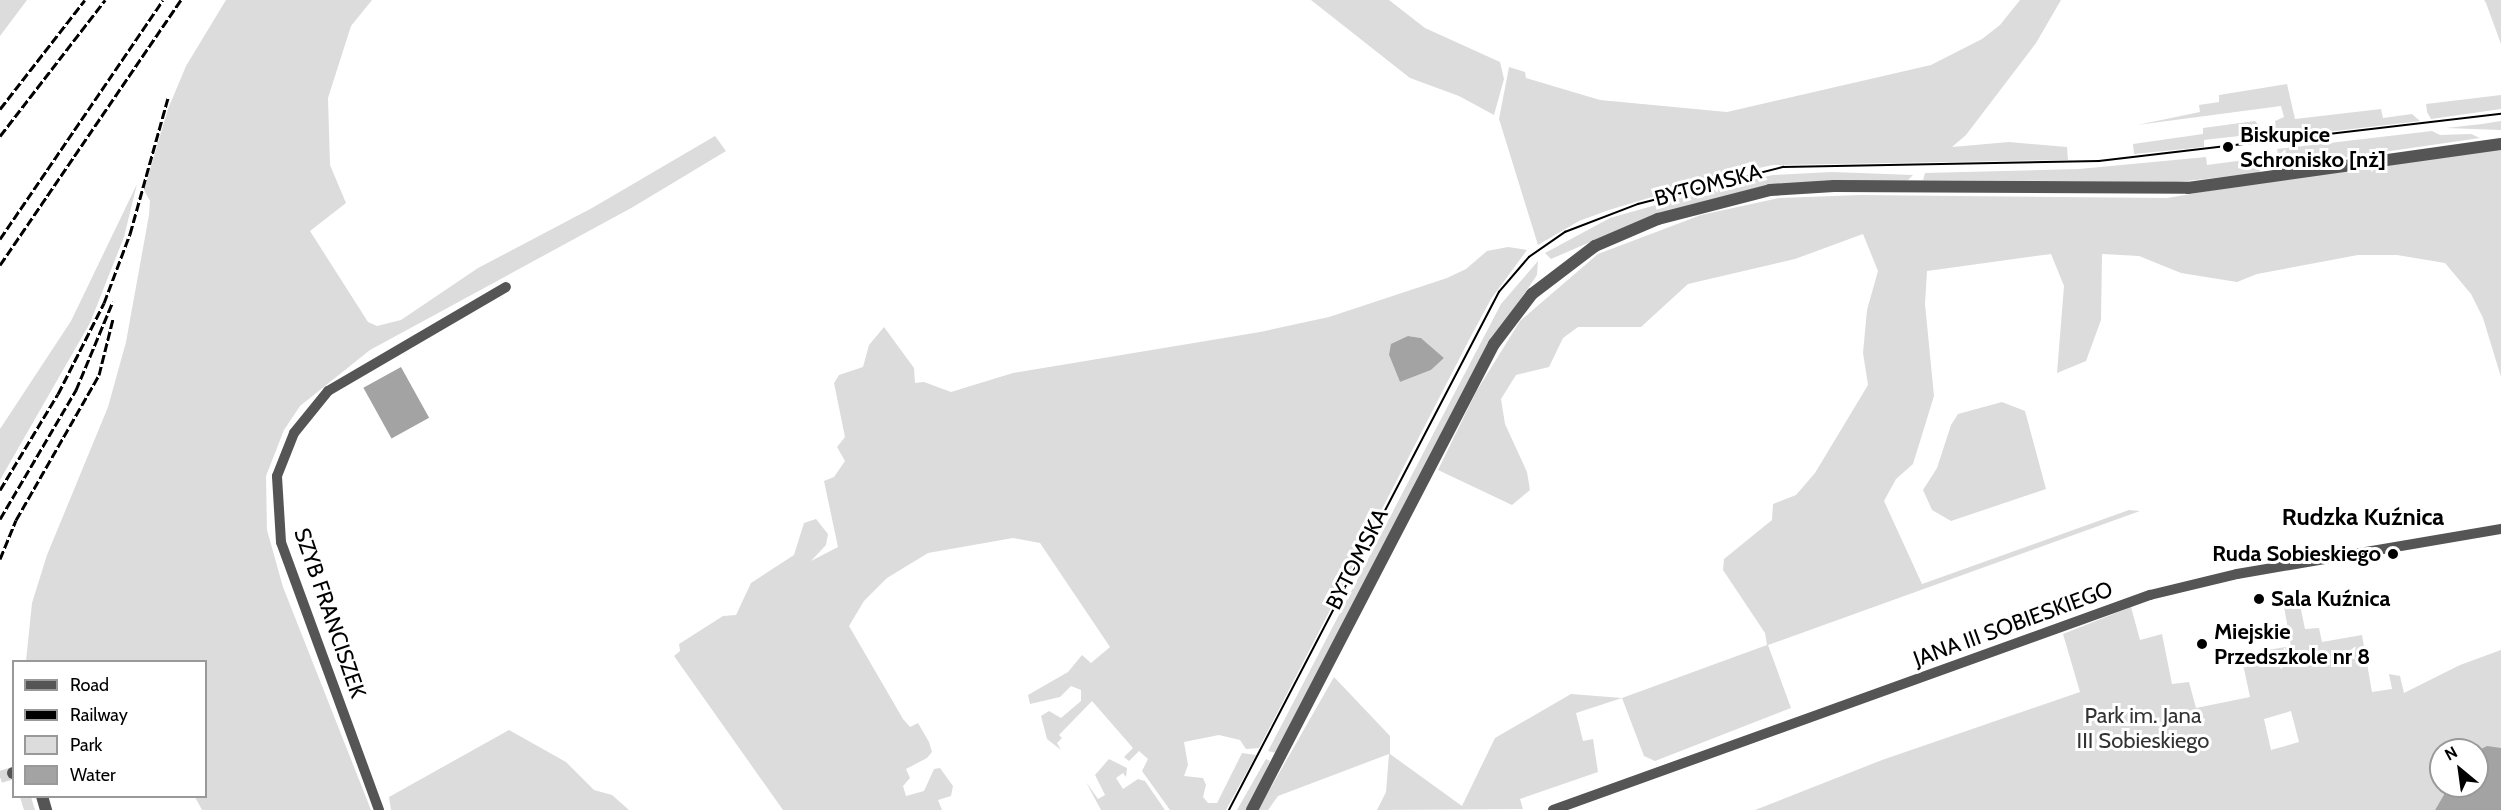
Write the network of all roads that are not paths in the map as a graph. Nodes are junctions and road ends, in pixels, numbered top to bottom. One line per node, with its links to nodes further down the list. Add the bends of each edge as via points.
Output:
1 (2501, 144): 5 (street, BYTOMSKA, via 2188,188 1834,186 1770,190 1658,219 1596,246 1532,294 1494,344)
2 (506, 287): 4 (street, SZYB FRANCISZEK, via 328,391 294,433 277,476 281,542)
3 (2501, 529): 6 (street, JANA III SOBIESKIEGO, via 2237,574 2150,595)
4 (379, 810)
5 (1252, 810)
6 (1553, 810)

